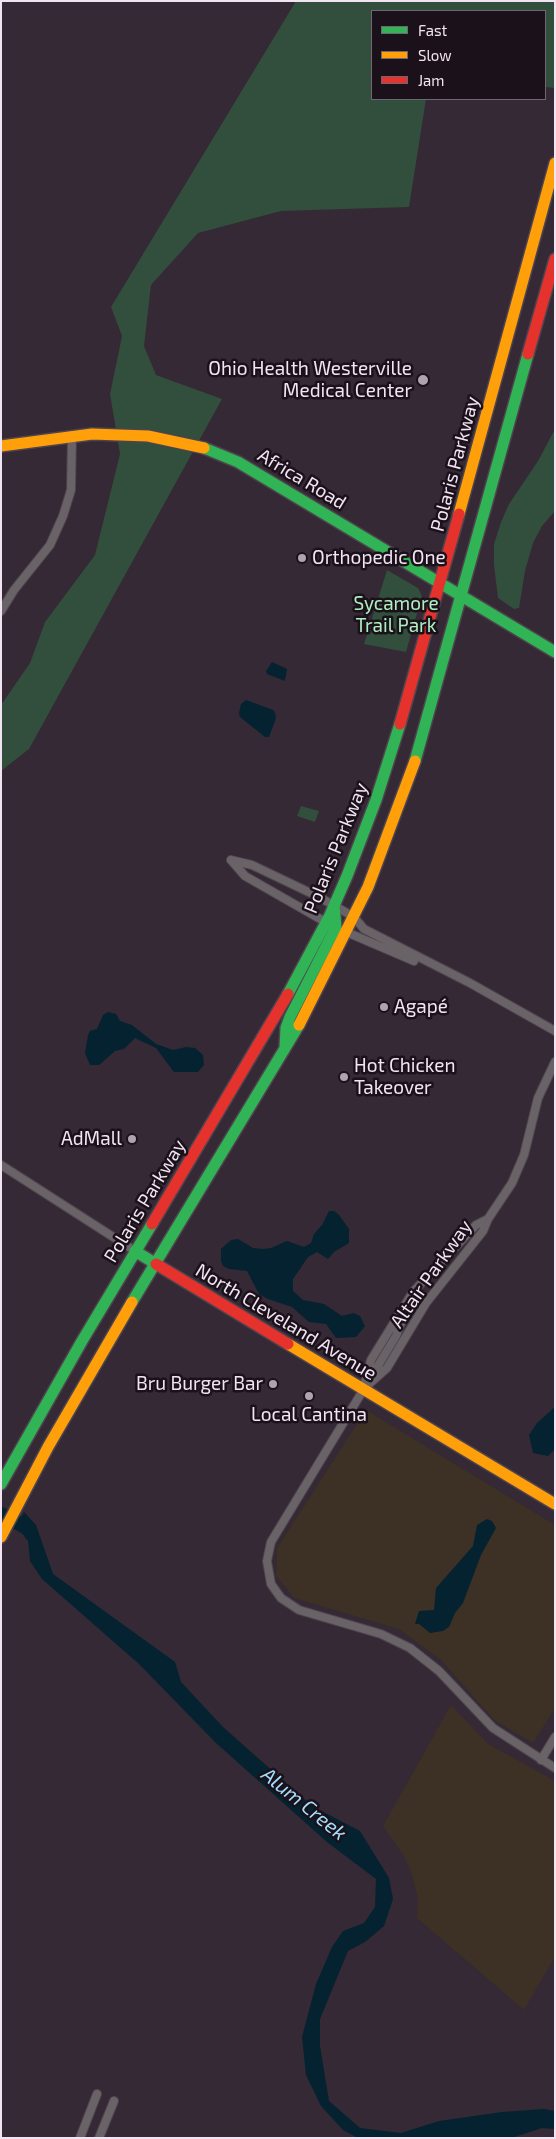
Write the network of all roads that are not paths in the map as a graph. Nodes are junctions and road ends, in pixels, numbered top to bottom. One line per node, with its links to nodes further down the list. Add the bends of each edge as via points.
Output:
1 (555, 163): 5 (main road, Polaris Parkway)
2 (555, 259): 6 (main road)
3 (72, 435): 4 (main road, Africa Road); 5 (main road, Africa Road, via 148,436 217,452); 7 (street, via 71,490 63,516 50,545)
4 (1, 446)
5 (440, 582): 6 (main road, Africa Road); 9 (main road, Polaris Parkway, via 376,800)
6 (462, 596): 8 (main road, Africa Road); 10 (main road, via 400,805)
7 (1, 611)
8 (555, 652)
9 (334, 906): 10 (street); 11 (main road); 11 (street, via 252,865 231,860 245,876)
10 (354, 917): 12 (main road); 13 (street, via 364,929)
11 (331, 925): 12 (street); 15 (main road, via 290,1017); 19 (main road, Polaris Parkway)
12 (347, 933): 13 (street); 15 (main road)
13 (433, 966): 14 (street)
14 (555, 1031)
15 (284, 1049): 20 (main road)
16 (555, 1062): 18 (street, Altair Parkway, via 538,1098 524,1155 512,1183)
17 (1, 1165): 19 (street, North Cleveland Avenue)
18 (488, 1219): 21 (street, Altair Parkway, via 483,1231 426,1303 387,1368); 21 (street, Altair Parkway, via 476,1225 413,1292 371,1360)
19 (135, 1251): 20 (main road, North Cleveland Avenue); 22 (main road, Polaris Parkway)
20 (156, 1264): 21 (main road, North Cleveland Avenue); 24 (main road, via 48,1447)
21 (363, 1389): 23 (main road, North Cleveland Avenue); 26 (street, via 271,1542 267,1561 270,1584 281,1598 299,1610 381,1634 410,1648 439,1671 493,1728)
22 (2, 1483)
23 (555, 1504)
24 (1, 1537)
25 (555, 1737): 26 (street)
26 (541, 1760): 27 (street)
27 (555, 1768)
28 (97, 2094): 30 (street)
29 (114, 2100): 31 (street)
30 (80, 2138)
31 (100, 2138)

